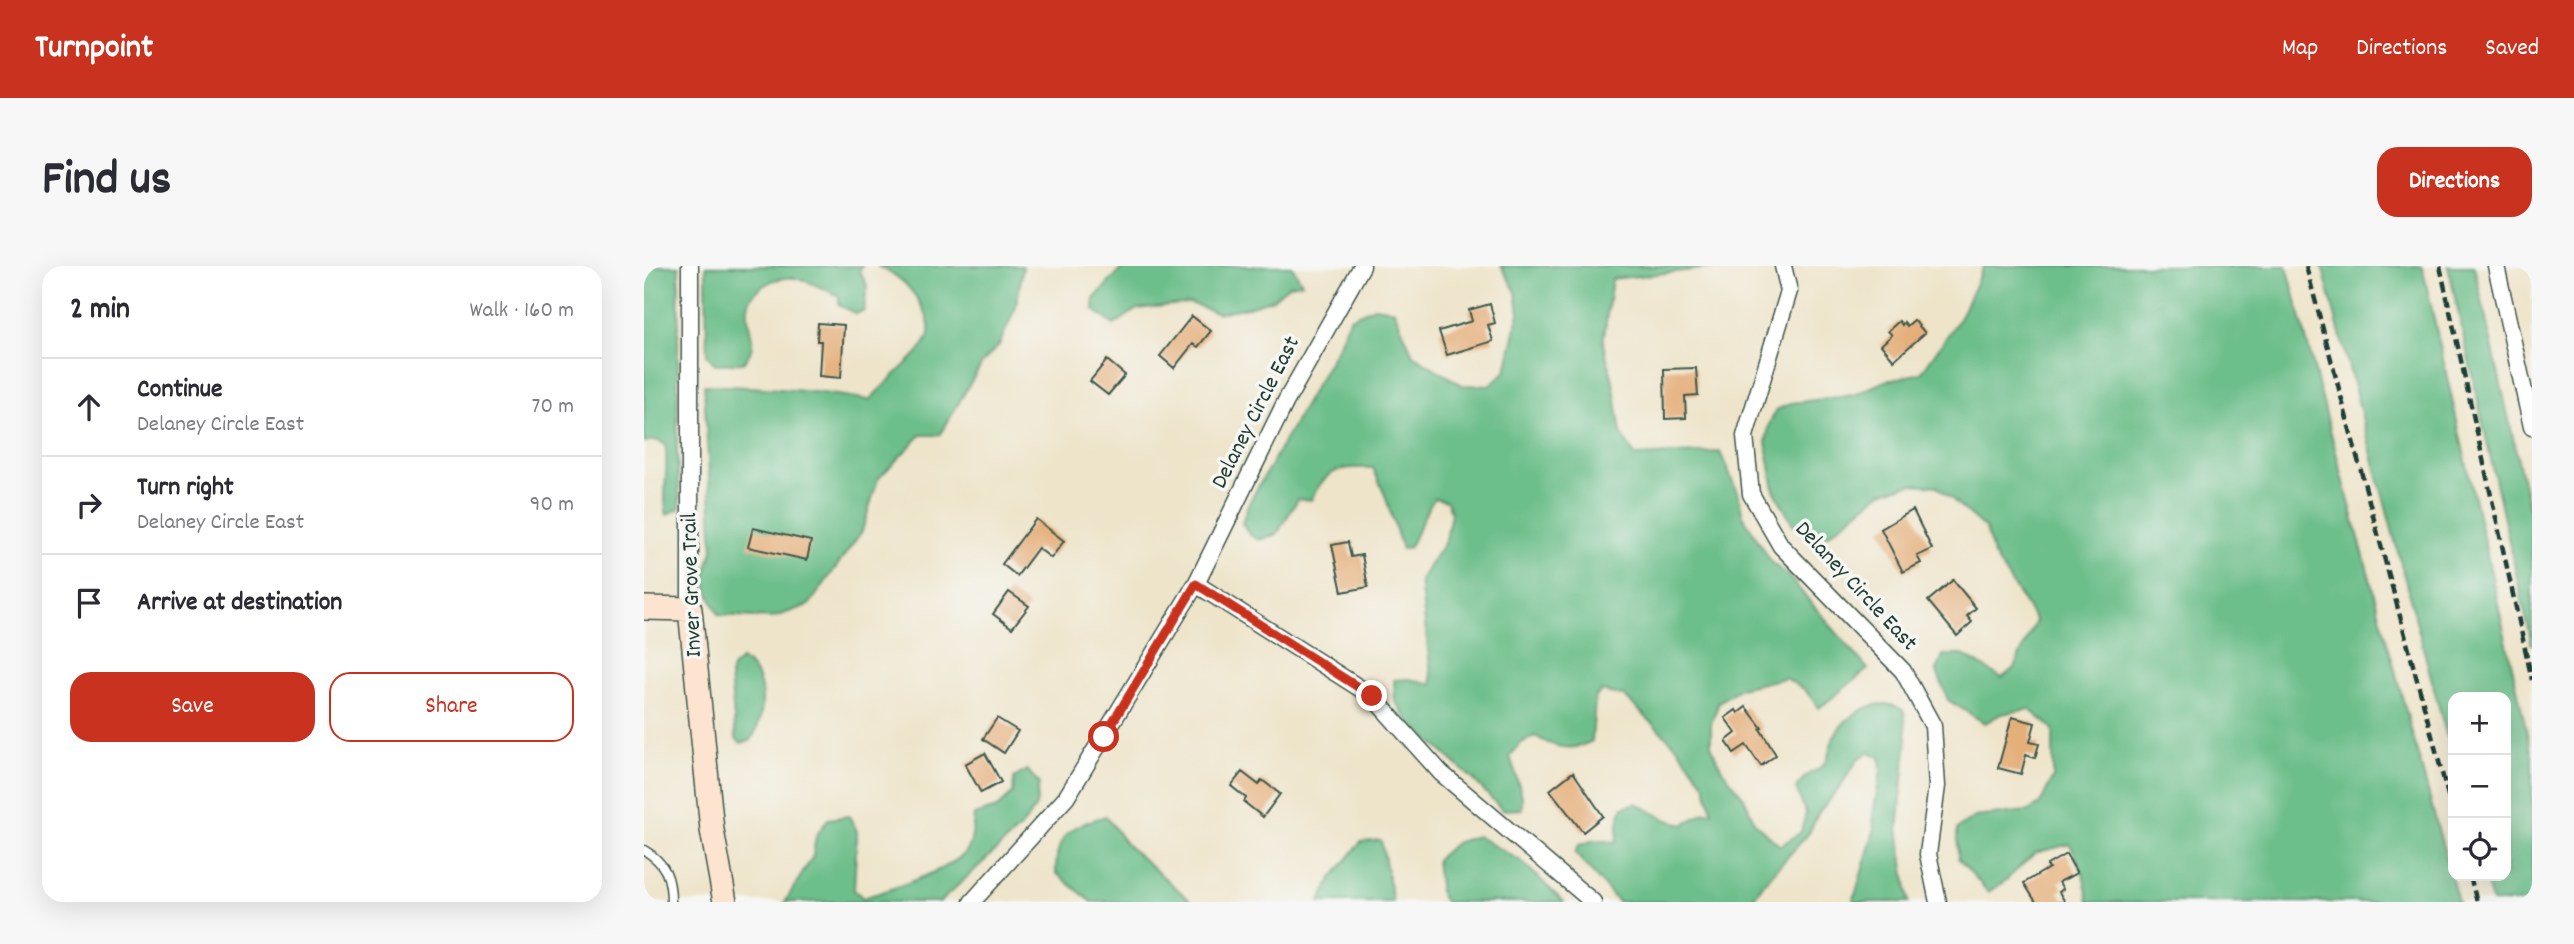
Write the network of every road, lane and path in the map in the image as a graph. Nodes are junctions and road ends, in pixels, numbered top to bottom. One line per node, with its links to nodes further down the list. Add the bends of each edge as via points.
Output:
1 (690, 266): 8 (street, Inver Grove Trail)
2 (1362, 266): 6 (street, Delaney Circle East, via 1286,401)
3 (1783, 266): 14 (street, Delaney Circle East, via 1790,291 1745,436 1751,494 1781,546 1903,671 1933,726 1937,786 1928,855)
4 (2496, 266): 5 (street)
5 (2532, 427)
6 (1196, 584): 12 (street, Delaney Circle East, via 1066,799); 13 (street, via 1372,696 1441,773)
7 (644, 608): 8 (street)
8 (690, 609): 11 (street, Inver Grove Trail, via 712,830)
9 (644, 850): 10 (lane, via 658,858 671,882)
10 (671, 902)
11 (725, 902)
12 (972, 902)
13 (1593, 902)
14 (1938, 902)

